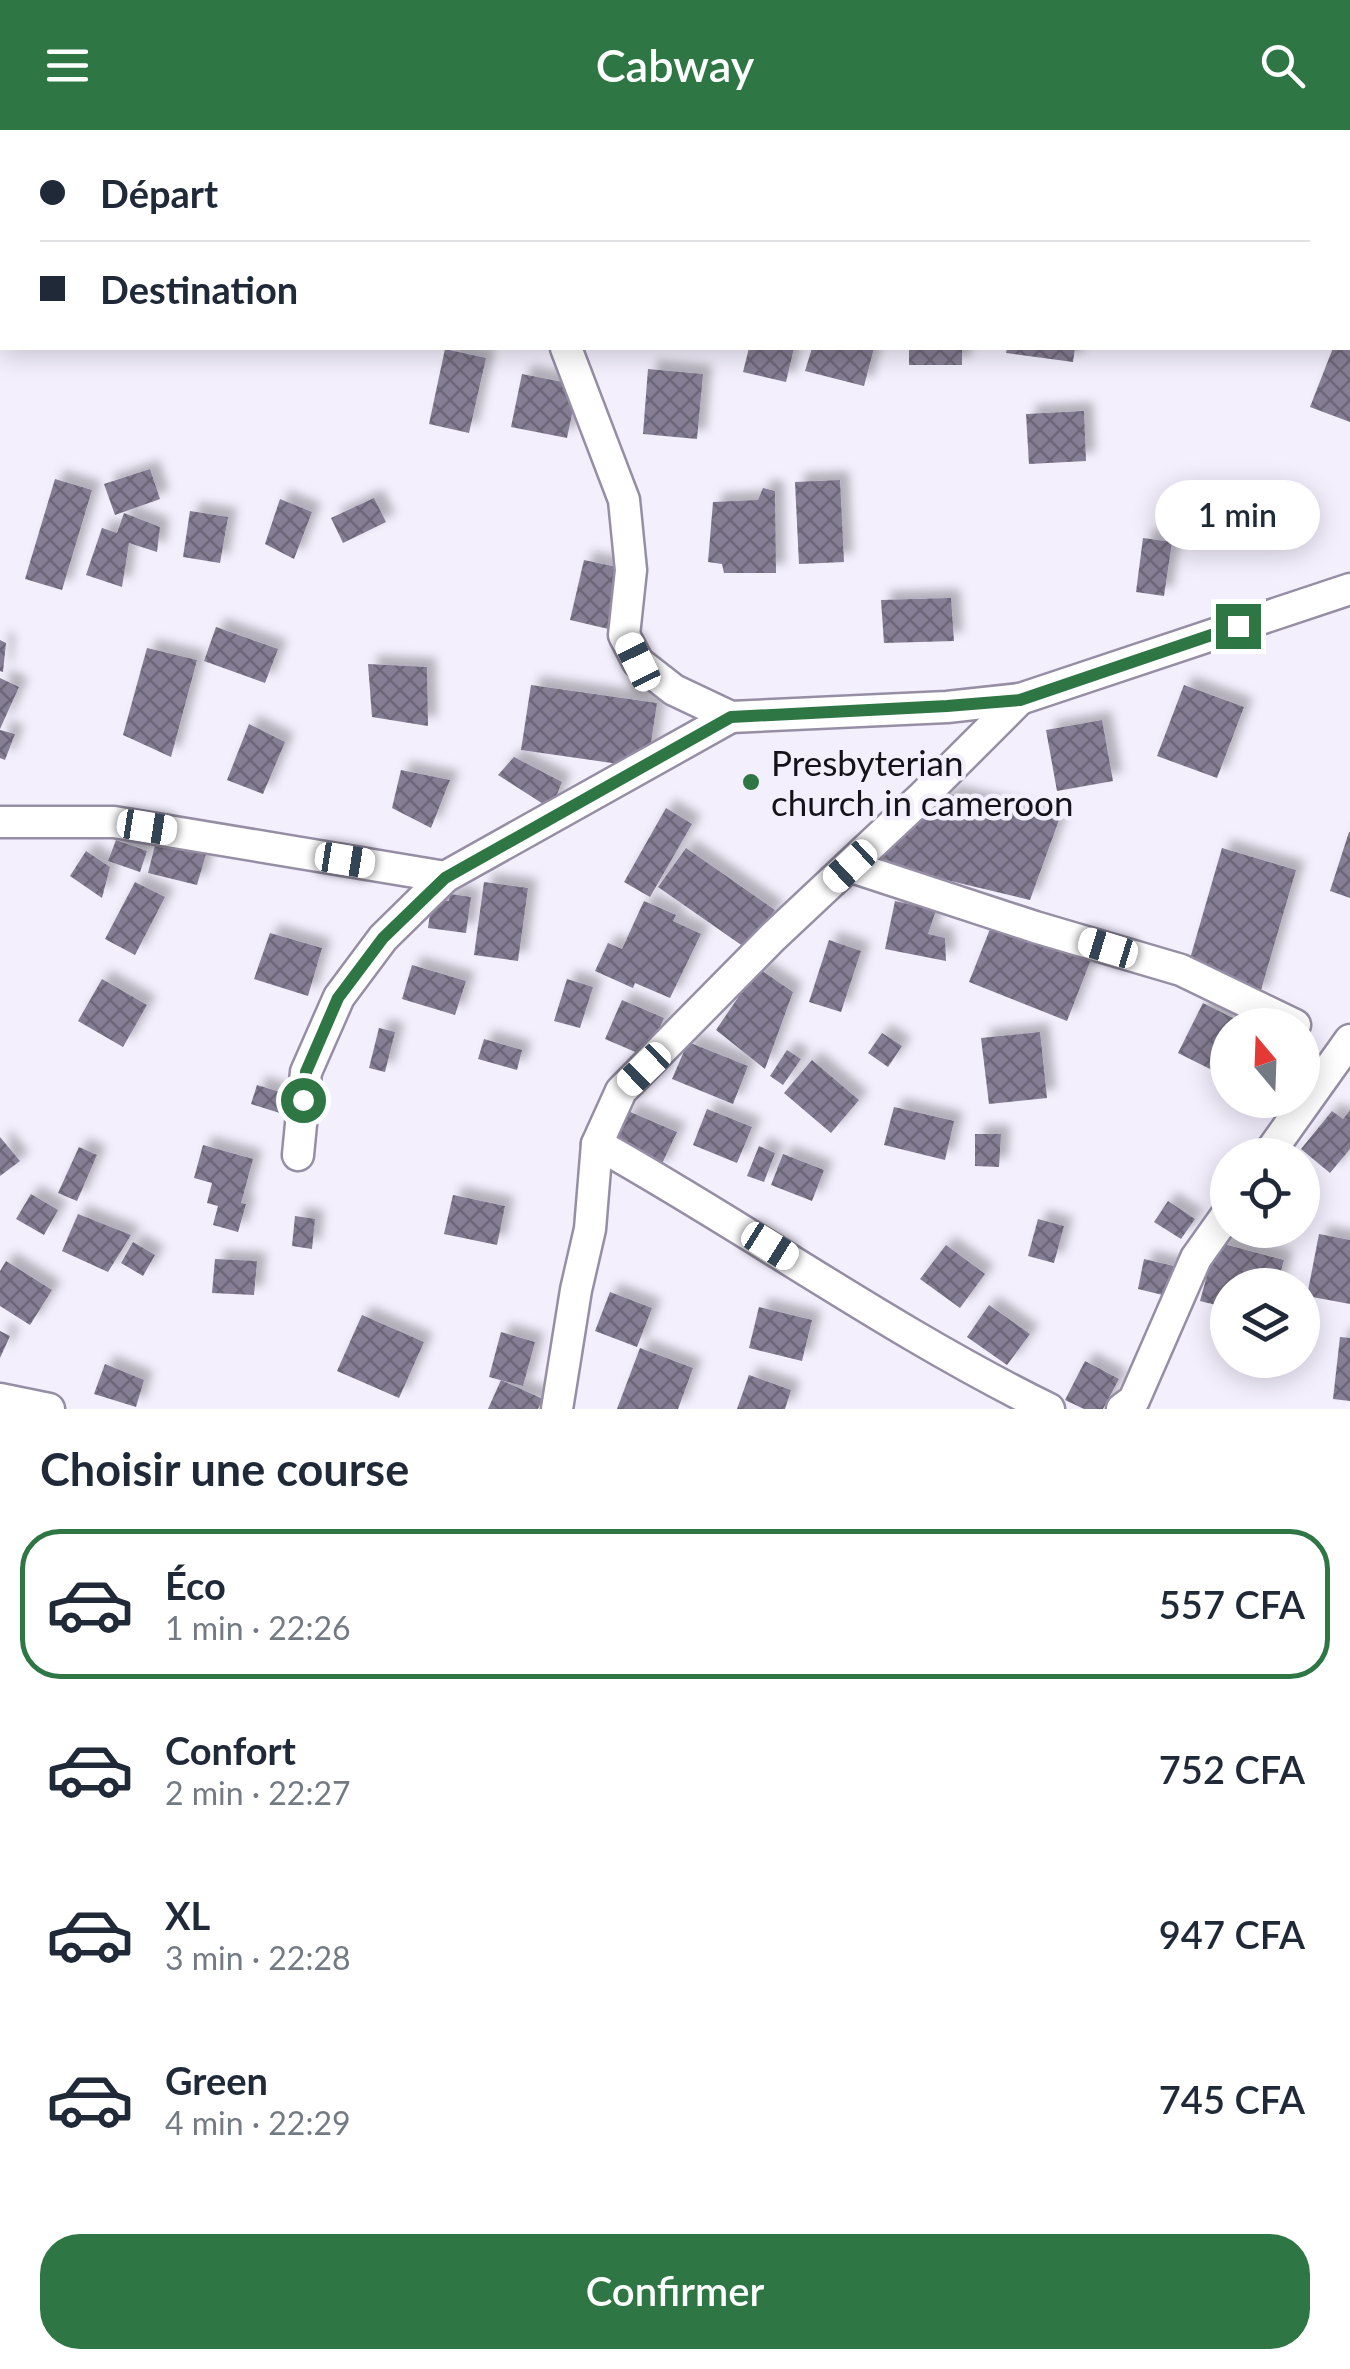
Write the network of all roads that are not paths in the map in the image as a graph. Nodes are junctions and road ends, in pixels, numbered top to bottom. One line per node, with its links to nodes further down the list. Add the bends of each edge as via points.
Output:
1 (567, 350): 4 (street, via 624,500 630,570 624,635 638,662)
2 (1350, 588): 3 (street)
3 (1020, 700): 4 (street); 6 (street)
4 (731, 717): 7 (street)
5 (0, 822): 7 (street, via 114,822)
6 (850, 866): 8 (street, via 1182,970); 12 (street, via 621,1090)
7 (445, 878): 13 (street, via 383,938 338,998 306,1072)
8 (1260, 1008)
9 (1320, 1035): 10 (street)
10 (1348, 1046): 11 (street)
11 (1280, 1138)
12 (597, 1144): 17 (street, via 590,1229); 18 (street)
13 (298, 1155)
14 (1210, 1238): 19 (street, via 1134,1400)
15 (0, 1398): 16 (street)
16 (49, 1409)
17 (557, 1409)
18 (1049, 1409)
19 (1122, 1409)

